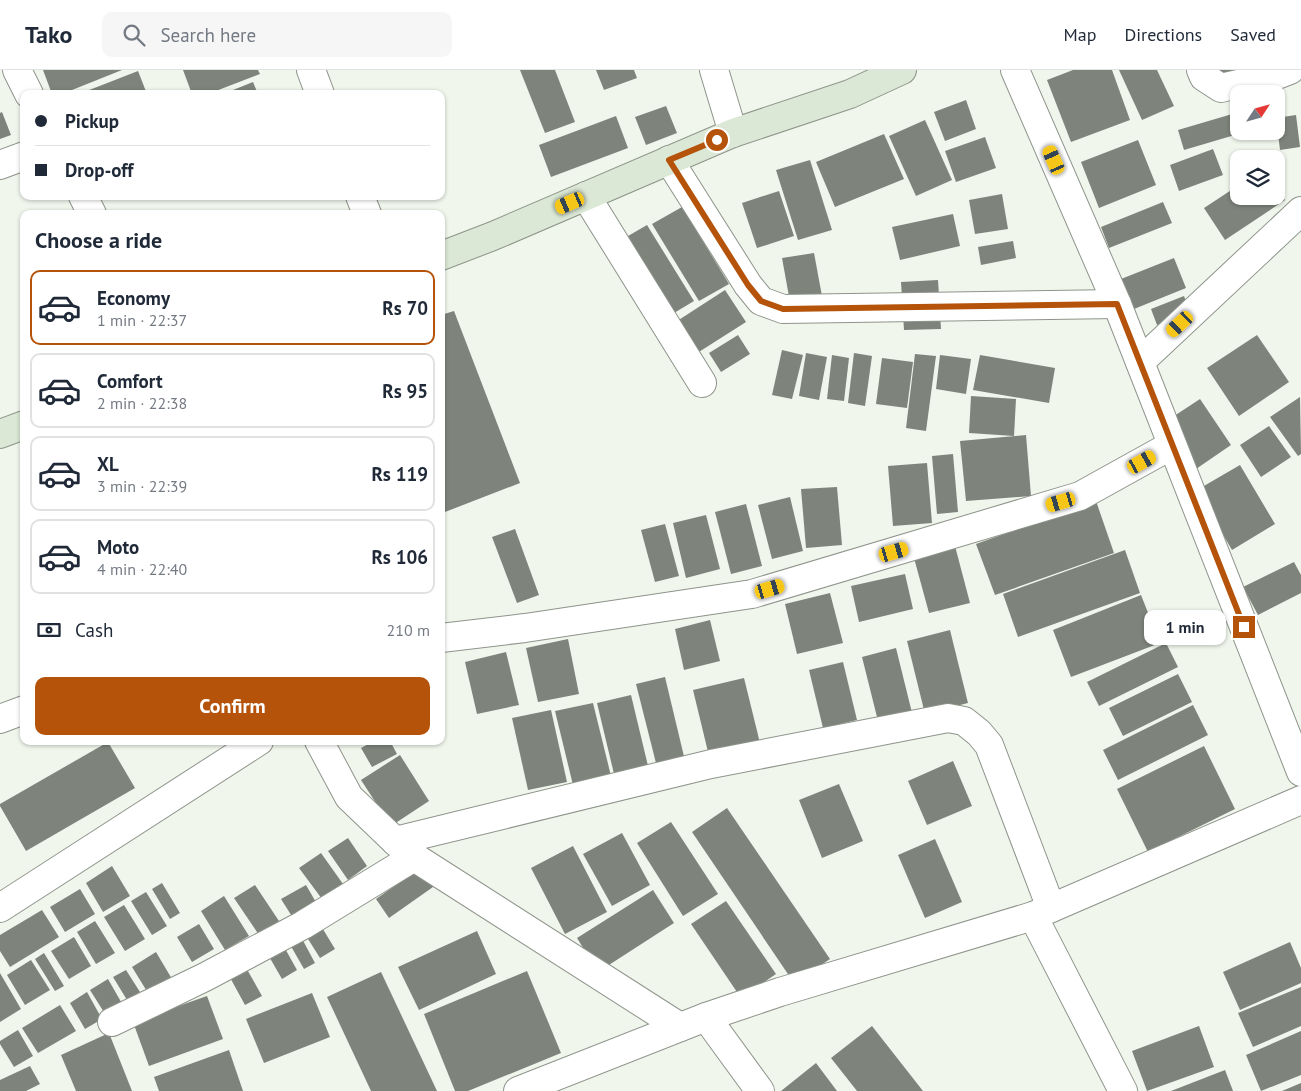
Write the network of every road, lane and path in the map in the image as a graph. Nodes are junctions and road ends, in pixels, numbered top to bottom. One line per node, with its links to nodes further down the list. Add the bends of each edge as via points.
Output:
1 (17, 70): 8 (street)
2 (311, 70): 9 (street)
3 (714, 70): 10 (street)
4 (902, 70): 10 (street, via 850,94)
5 (1015, 70): 17 (street)
6 (1202, 70): 7 (street, via 1204,77 1221,88)
7 (1290, 70)
8 (27, 90)
9 (318, 90)
10 (733, 132): 12 (street)
11 (20, 158): 13 (street)
12 (669, 160): 14 (street); 17 (street, via 748,285 761,301 783,309)
13 (0, 165)
14 (586, 196): 16 (street); 19 (street)
15 (1301, 211): 18 (street)
16 (445, 254)
17 (1117, 304): 18 (street)
18 (1140, 362): 22 (street)
19 (702, 383)
20 (20, 426): 21 (street)
21 (0, 434)
22 (1172, 445): 23 (street, via 1080,496 752,594); 28 (street)
23 (445, 638)
24 (20, 711): 25 (street)
25 (0, 718)
26 (253, 745): 31 (street)
27 (321, 745): 30 (street, via 349,797)
28 (1301, 772)
29 (1301, 800): 32 (street)
30 (405, 849): 32 (street, via 711,764 948,718 964,721 989,745); 34 (street, via 303,925); 35 (street)
31 (0, 908)
32 (1042, 912): 33 (street); 38 (street)
33 (706, 1017): 35 (street); 37 (street)
34 (112, 1022)
35 (680, 1027): 36 (street)
36 (518, 1091)
37 (760, 1091)
38 (1123, 1091)

